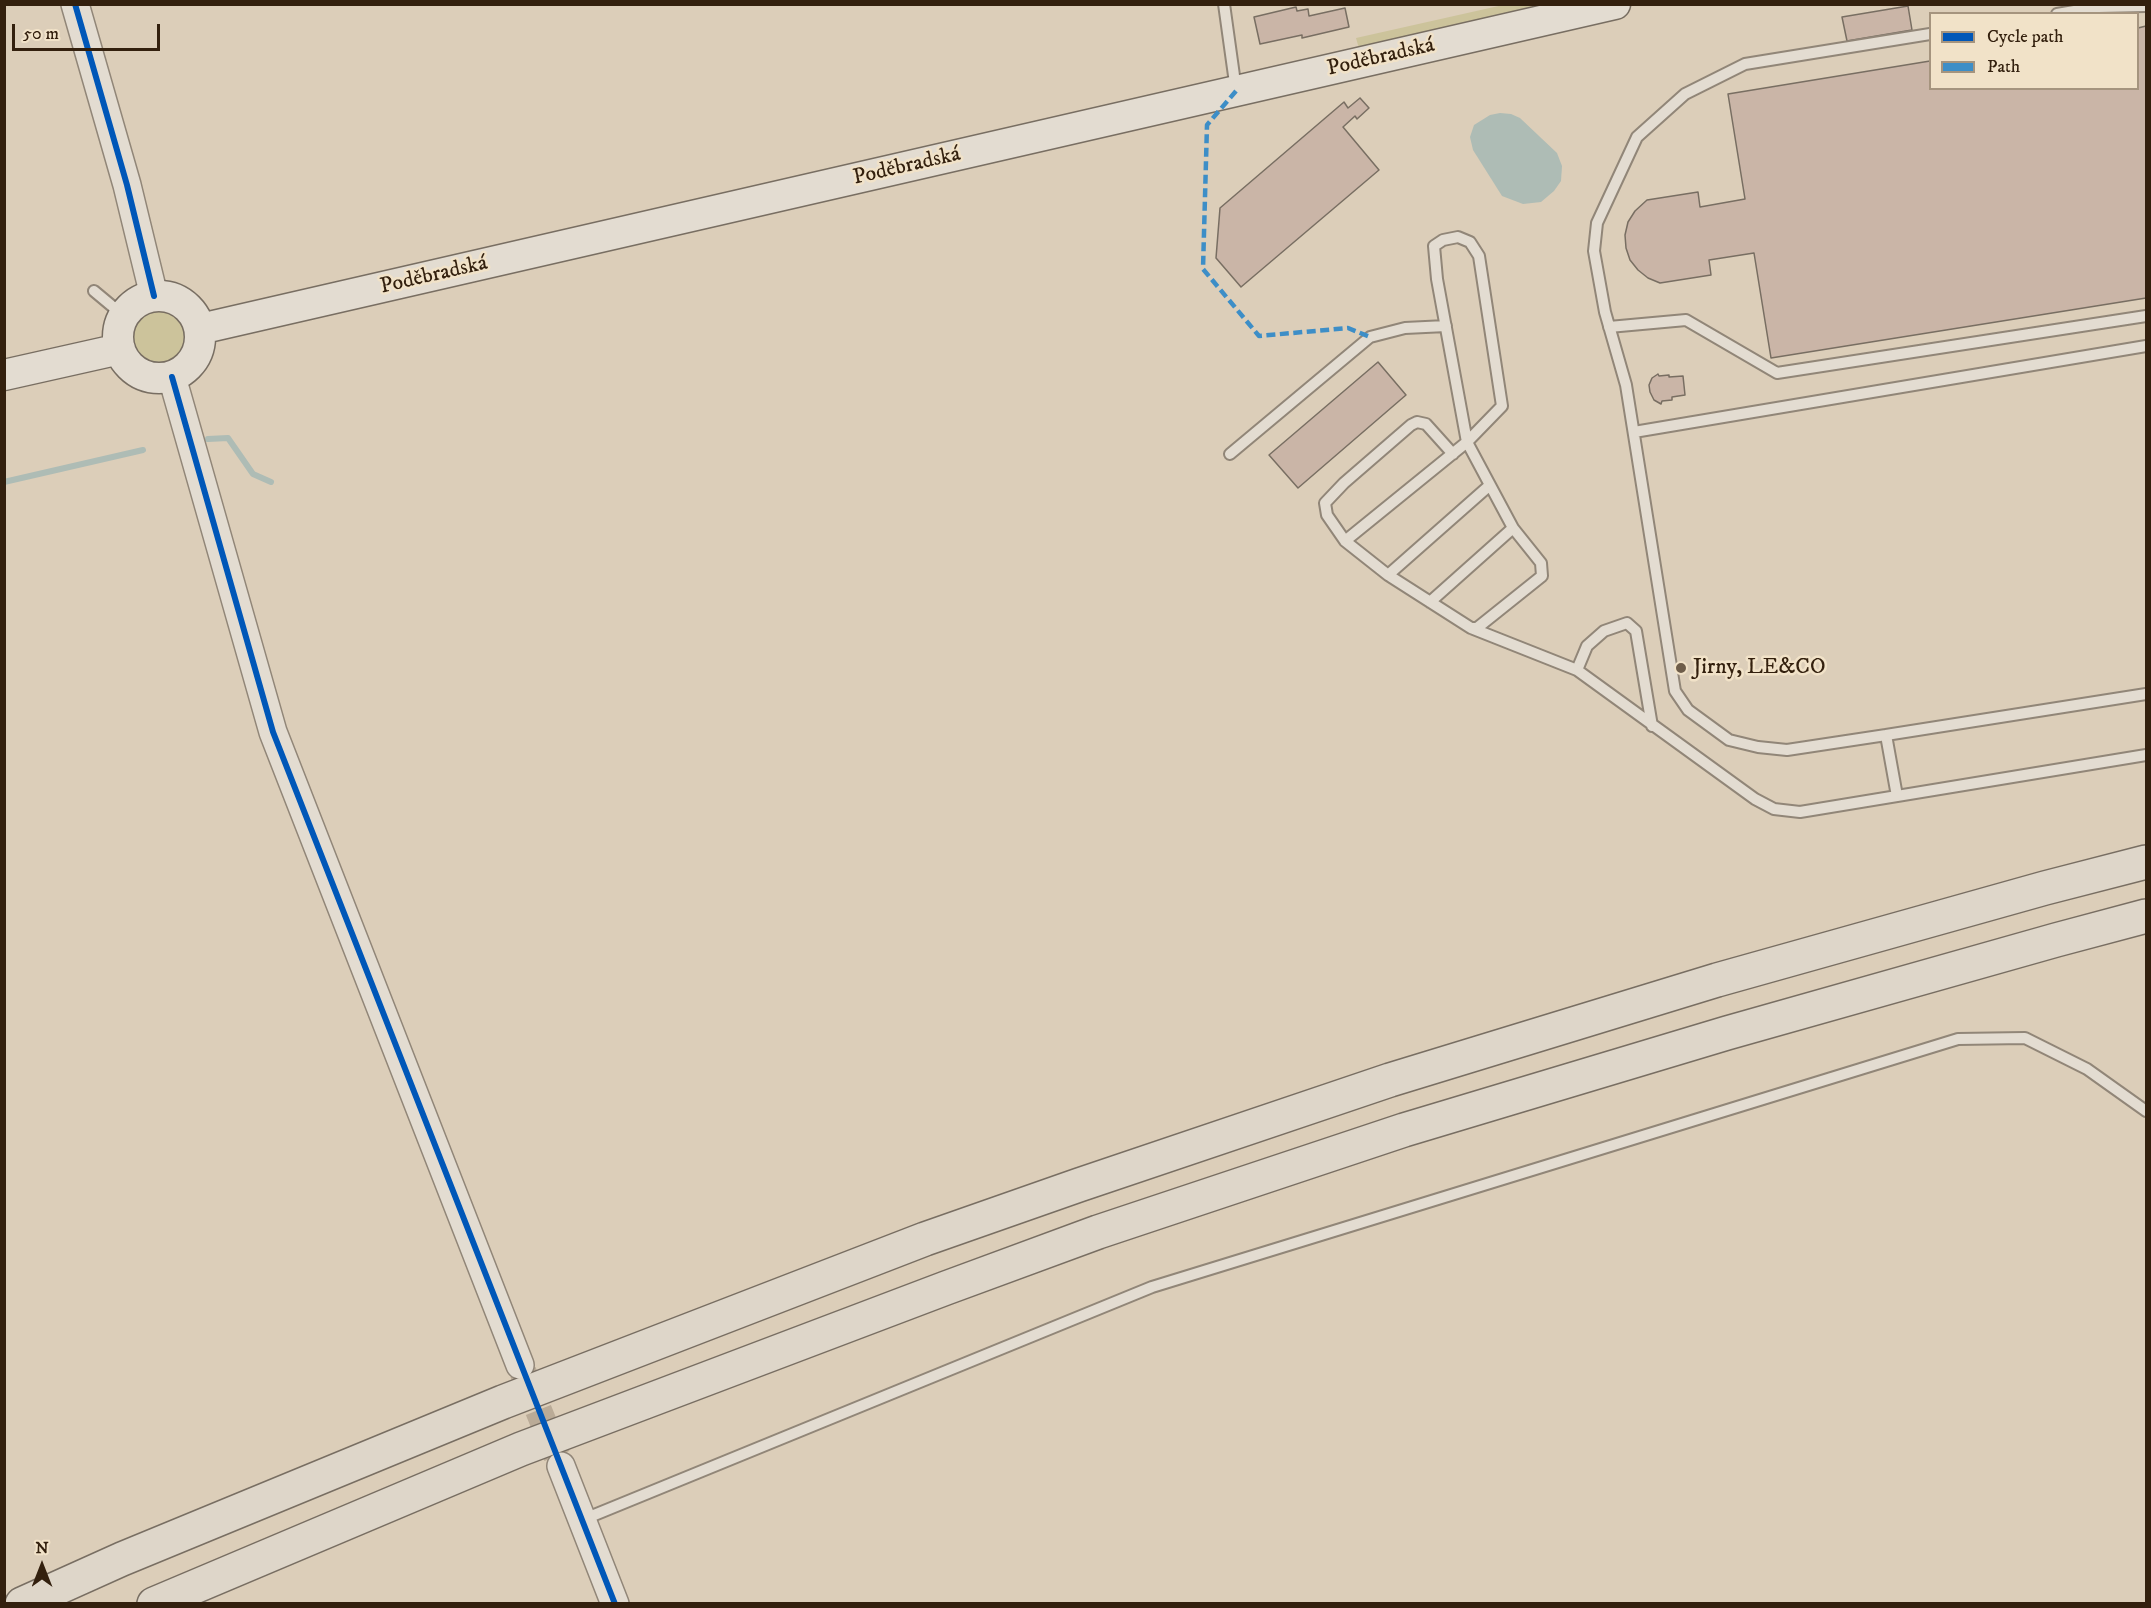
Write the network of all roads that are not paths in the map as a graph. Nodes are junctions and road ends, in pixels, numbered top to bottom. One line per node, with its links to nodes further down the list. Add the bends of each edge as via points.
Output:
1 (75, 4): 9 (street)
2 (1224, 4): 7 (lane)
3 (1615, 4): 7 (main road, Poděbradská)
4 (2146, 6): 5 (lane)
5 (2069, 12)
6 (1929, 34): 13 (lane, via 1745,64 1685,94 1637,137 1597,223 1594,251)
7 (1236, 92): 14 (main road, Poděbradská)
8 (94, 291): 10 (lane)
9 (154, 296): 10 (main road, via 142,299); 14 (main road, via 178,300 189,308)
10 (124, 316): 16 (main road, via 119,326)
11 (2146, 316): 13 (lane, via 1777,373 1686,320)
12 (1446, 326): 20 (lane); 20 (lane, via 1434,246 1458,237 1470,242 1479,256 1502,406); 21 (lane, via 1405,328 1370,337)
13 (1609, 327): 19 (lane, via 1626,384)
14 (200, 329): 18 (main road, via 198,353 192,363)
15 (2146, 346): 19 (lane)
16 (120, 349): 17 (main road); 18 (main road, via 127,363 140,374 156,379)
17 (4, 375)
18 (172, 377): 38 (street, via 273,732)
19 (1634, 432): 32 (lane, via 1675,691 1688,710 1729,740 1758,747 1787,750)
20 (1467, 442): 22 (lane); 23 (lane)
21 (1230, 454)
22 (1453, 454): 25 (lane); 25 (lane, via 1426,424 1411,425 1325,504 1327,515)
23 (1490, 485): 24 (lane); 26 (lane)
24 (1514, 528): 27 (lane); 28 (lane, via 1541,563 1542,576 1477,628)
25 (1346, 541): 26 (lane)
26 (1388, 575): 27 (lane)
27 (1430, 602): 28 (lane)
28 (1471, 628): 29 (lane)
29 (1577, 670): 31 (lane); 31 (lane, via 1587,646 1604,631 1627,623 1636,631)
30 (2146, 694): 32 (lane)
31 (1652, 726): 34 (lane, via 1755,800 1774,809 1800,812)
32 (1886, 735): 34 (lane)
33 (2146, 755): 34 (lane)
34 (1897, 796)
35 (2146, 862): 41 (highway, via 1683,990 1390,1080 1068,1189 925,1239 503,1402)
36 (2146, 916): 42 (highway, via 1727,1033 1404,1130 1098,1232 521,1449)
37 (2146, 1111): 40 (lane, via 2087,1069 2025,1038 1958,1039 1152,1287)
38 (520, 1365)
39 (561, 1466): 40 (street)
40 (582, 1520): 43 (street)
41 (22, 1604)
42 (154, 1604)
43 (615, 1604)

